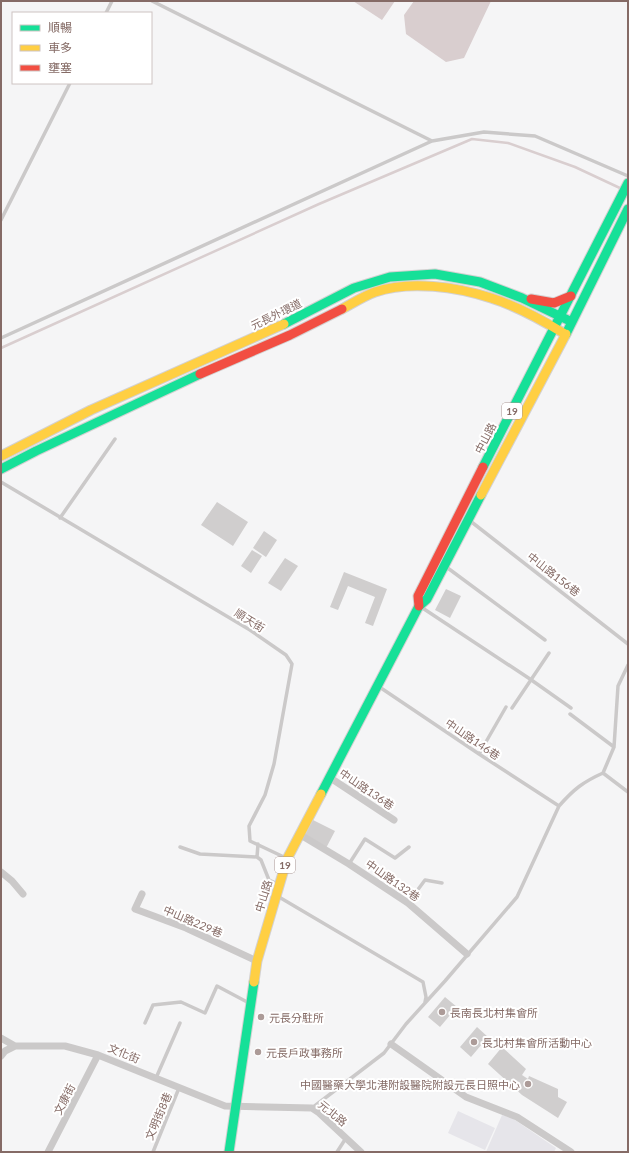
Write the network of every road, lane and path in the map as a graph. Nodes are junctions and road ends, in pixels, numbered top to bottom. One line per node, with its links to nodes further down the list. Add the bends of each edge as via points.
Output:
1 (112, 1): 3 (lane)
2 (152, 1): 5 (lane)
3 (106, 12)
4 (69, 84): 9 (lane)
5 (432, 140): 6 (lane, via 484,132 535,136); 16 (lane)
6 (628, 176)
7 (628, 182): 10 (main road, 中山路 / 19)
8 (628, 208): 13 (main road, 中山路 / 19)
9 (1, 220)
10 (572, 296): 11 (main road, via 554,303); 12 (main road, 中山路 / 19)
11 (522, 298): 12 (main road, 元長外環道); 18 (main road, 元長外環道, via 480,282 435,274 390,277 354,288 272,330 91,410)
12 (560, 317): 13 (main road, 元長外環道); 14 (main road, 中山路 / 19)
13 (572, 322): 15 (main road, 中山路 / 19)
14 (555, 328): 15 (main road); 19 (main road, via 492,298 439,286 404,286 375,292 290,335 188,379); 24 (main road, 中山路 / 19, via 418,596)
15 (565, 334): 22 (main road, 中山路 / 19)
16 (1, 338)
17 (114, 439): 21 (lane)
18 (1, 456)
19 (1, 469)
20 (1, 482): 21 (lane, 順天街)
21 (60, 518): 43 (lane, 順天街, via 250,630 286,655 292,664 274,764 266,794 249,826 250,841)
22 (468, 520): 23 (main road, 中山路 / 19); 26 (lane, 中山路156巷)
23 (445, 565): 24 (main road, 中山路 / 19, via 427,599); 25 (lane)
24 (419, 606): 29 (lane); 30 (main road, 中山路 / 19)
25 (545, 640)
26 (628, 644)
27 (549, 652): 29 (lane)
28 (628, 665): 35 (lane, via 618,686)
29 (530, 679): 32 (lane); 33 (lane)
30 (377, 686): 36 (lane, 中山路146巷); 38 (main road, 中山路 / 19)
31 (506, 707): 36 (lane)
32 (512, 708)
33 (571, 708)
34 (570, 714): 35 (lane)
35 (614, 747): 37 (lane)
36 (479, 754): 40 (lane, 中山路146巷)
37 (604, 773): 39 (lane); 40 (lane, via 586,781 569,794)
38 (329, 777): 41 (street, 中山路136巷); 42 (main road, 中山路 / 19)
39 (628, 792)
40 (559, 806): 56 (lane, via 516,897)
41 (394, 820)
42 (299, 834): 47 (main road, 中山路 / 19); 48 (street, 中山路132巷)
43 (258, 844): 46 (lane); 47 (lane)
44 (180, 847): 46 (lane, via 200,854)
45 (409, 847): 48 (lane, via 395,858 365,839)
46 (257, 856): 51 (lane, via 262,860 269,880)
47 (287, 859): 51 (main road, 中山路 / 19)
48 (349, 864): 55 (street, 中山路132巷)
49 (1, 872): 52 (street)
50 (442, 883): 55 (lane, via 425,880)
51 (279, 884): 54 (main road, 中山路 / 19)
52 (23, 894)
53 (142, 894): 57 (street, 中山路229巷, via 135,909 186,928)
54 (276, 895): 57 (main road, 中山路 / 19); 58 (lane, via 423,982)
55 (408, 903): 56 (street, 中山路132巷)
56 (467, 954): 58 (lane)
57 (257, 961): 59 (main road, 中山路 / 19)
58 (425, 1002): 63 (lane)
59 (250, 1004): 61 (lane, via 216,986 205,1013 181,1002 153,1005); 69 (main road, 中山路 / 19)
60 (180, 1022): 67 (lane)
61 (145, 1023)
62 (1, 1038): 64 (street)
63 (391, 1044): 70 (lane, via 384,1053); 77 (street, via 466,1097 517,1117)
64 (14, 1046): 65 (street, 文化街, via 65,1046); 66 (street)
65 (98, 1055): 67 (street, 文化街); 72 (street, 文康街)
66 (1, 1056)
67 (156, 1078): 68 (street, 文化街)
68 (179, 1088): 69 (street, 文化街, via 225,1106); 73 (lane, 文明街8巷)
69 (236, 1107): 70 (street, 元北路); 74 (main road, 中山路 / 19)
70 (312, 1108): 71 (street, 元北路)
71 (346, 1138): 75 (lane); 76 (street, 元北路)
72 (48, 1152)
73 (152, 1152)
74 (229, 1152)
75 (337, 1152)
76 (361, 1152)
77 (571, 1152)

